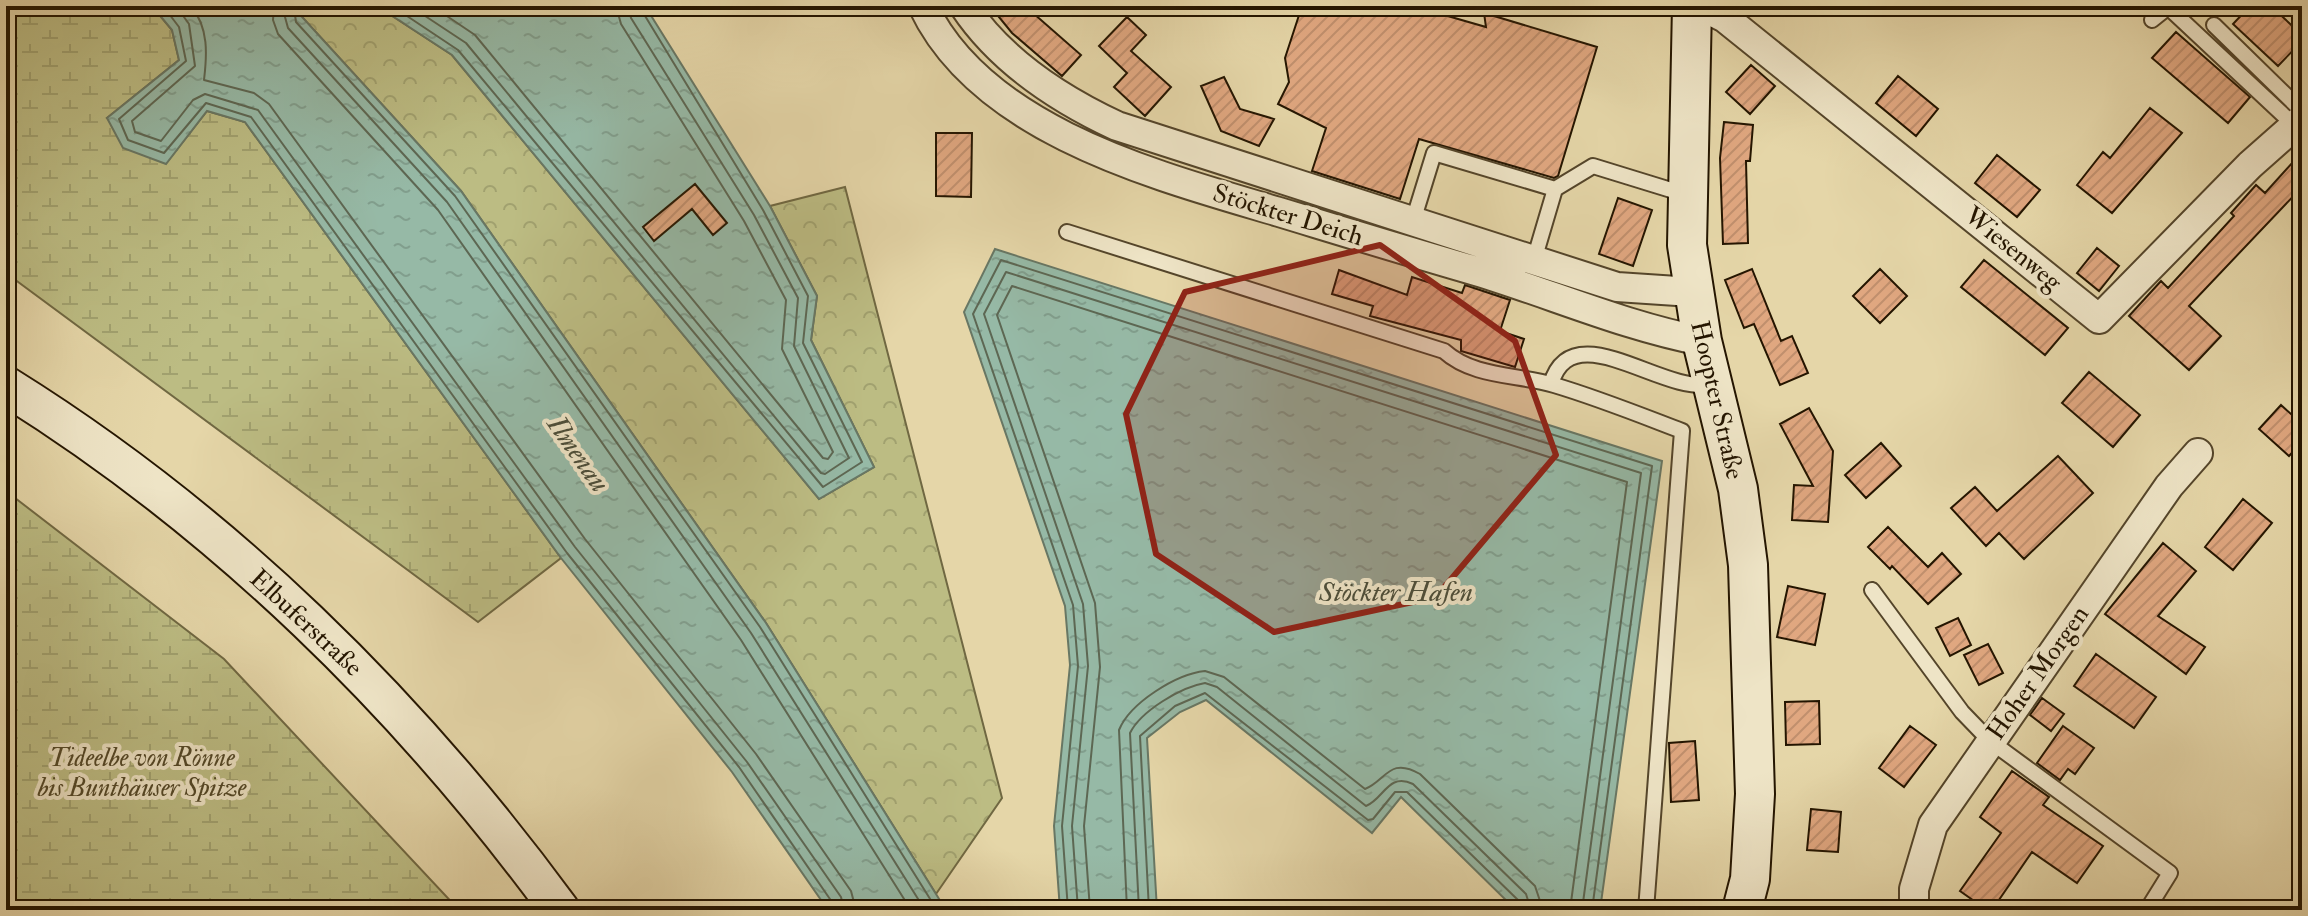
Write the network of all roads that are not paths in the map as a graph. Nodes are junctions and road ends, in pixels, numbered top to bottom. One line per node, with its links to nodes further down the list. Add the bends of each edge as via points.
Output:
1 (923, 6): 14 (street, Stöckter Deich, via 948,49 992,89 1106,155 1172,181)
2 (964, 6): 10 (street, via 1015,61 1088,113)
3 (1692, 6): 9 (street, Hoopter Straße)
4 (1701, 6): 7 (street, Wiesenweg, via 1725,18 2099,319)
5 (2152, 20): 7 (lane, via 2171,10)
6 (2214, 25): 7 (lane)
7 (2300, 118)
8 (1555, 189): 9 (lane, via 1593,166); 10 (lane, via 1434,153); 12 (lane)
9 (1686, 195): 13 (street, Hoopter Straße)
10 (1413, 221): 12 (street)
11 (1067, 232): 15 (lane, via 1444,351 1457,362)
12 (1534, 260): 13 (street, via 1617,287)
13 (1692, 292): 14 (street, Hoopter Straße)
14 (1702, 341): 16 (street, Hoopter Straße)
15 (1551, 384): 16 (lane, via 1555,370 1582,353 1697,387); 22 (lane, via 1682,431)
16 (1712, 384): 23 (street, Hoopter Straße, via 1743,518 1755,794 1750,879)
17 (6, 386): 21 (street, Elbuferstraße, via 168,499 308,622 444,764)
18 (2198, 453): 20 (street, Hoher Morgen, via 2169,486)
19 (1872, 590): 20 (lane, via 1962,712)
20 (1990, 741): 24 (street, Hoher Morgen, via 1933,825 1914,889); 25 (lane, via 2170,873)
21 (560, 910)
22 (1646, 910)
23 (1742, 910)
24 (1914, 910)
25 (2147, 910)

